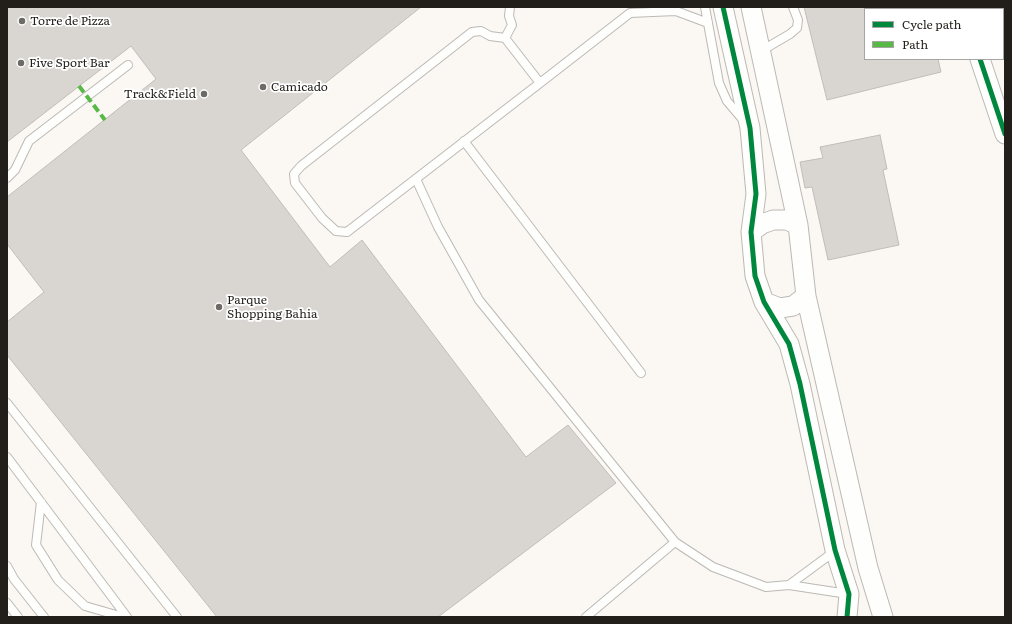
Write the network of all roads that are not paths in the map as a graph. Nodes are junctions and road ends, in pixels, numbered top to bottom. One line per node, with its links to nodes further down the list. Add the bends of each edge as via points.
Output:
1 (510, 7): 9 (lane, via 508,16 512,25)
2 (705, 7): 8 (lane)
3 (723, 7): 14 (street)
4 (751, 7): 10 (street)
5 (793, 7): 10 (lane, via 798,20 797,28)
6 (677, 9): 7 (lane); 8 (lane)
7 (632, 10): 13 (lane)
8 (708, 23): 14 (lane, via 719,83 727,101)
9 (505, 38): 13 (lane); 18 (lane, via 490,36 480,31 472,32 294,174 295,184 322,218 336,231 347,232)
10 (760, 51): 19 (street)
11 (980, 60): 15 (street)
12 (128, 65): 17 (lane, via 29,141 15,170)
13 (540, 83): 16 (lane)
14 (750, 128): 20 (street, via 756,194)
15 (1005, 134)
16 (464, 141): 18 (lane); 23 (lane)
17 (7, 178)
18 (416, 179): 27 (lane, via 438,227 479,300)
19 (798, 225): 20 (street, via 787,220 773,220); 21 (street)
20 (750, 232): 22 (street, via 755,276)
21 (806, 296): 22 (street, via 793,306 780,308); 40 (street, via 868,568)
22 (764, 302): 28 (street, via 789,344 800,384)
23 (641, 373)
24 (7, 403): 37 (lane)
25 (7, 457): 26 (lane)
26 (41, 502): 35 (lane, via 36,545 58,580 86,606); 36 (lane)
27 (675, 542): 30 (lane, via 713,567 766,587); 38 (lane)
28 (835, 550): 30 (lane); 31 (street)
29 (7, 566): 34 (lane)
30 (789, 585): 31 (lane)
31 (849, 594): 39 (street)
32 (7, 603): 33 (lane)
33 (18, 617)
34 (44, 617)
35 (124, 617)
36 (127, 617)
37 (177, 617)
38 (586, 617)
39 (847, 617)
40 (883, 617)

